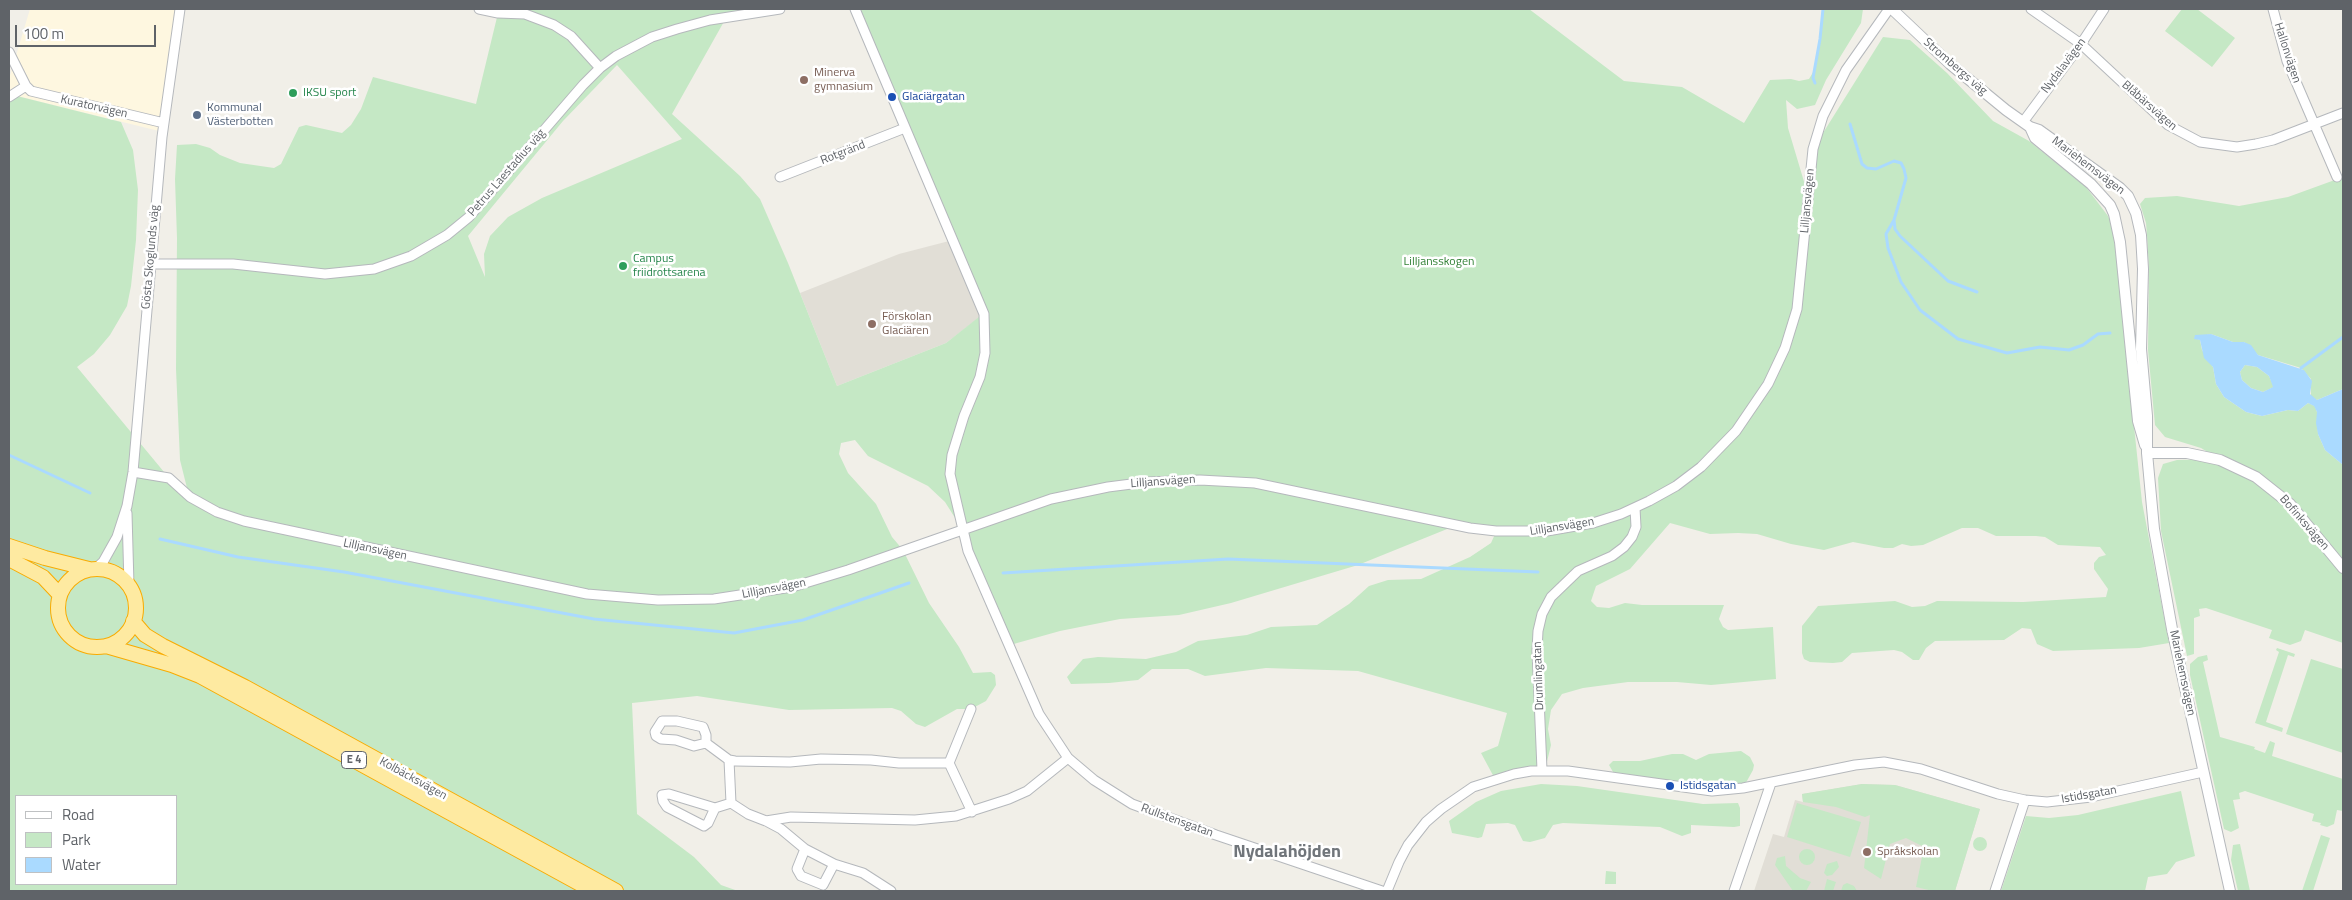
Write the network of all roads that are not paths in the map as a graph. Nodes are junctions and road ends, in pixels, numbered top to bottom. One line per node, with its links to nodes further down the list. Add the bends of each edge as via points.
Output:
1 (180, 9): 16 (street, Gösta Skoglunds väg)
2 (479, 9): 12 (street, via 525,14 554,25 571,36)
3 (780, 9): 9 (street, Petrus Laestadius väg)
4 (855, 9): 19 (street)
5 (1890, 9): 18 (street, Strombergs väg, via 1950,64); 26 (street, Lilljansvägen, via 1846,70 1823,116 1812,163 1797,309 1777,367 1749,416 1724,446 1676,486)
6 (2032, 9): 10 (street, Blåbärsvägen)
7 (2104, 9): 10 (street, Nydalavägen)
8 (2273, 9): 17 (street, Hallonvägen, via 2287,61)
9 (739, 12): 12 (street, Petrus Laestadius väg, via 652,37)
10 (2081, 44): 17 (street, Blåbärsvägen, via 2168,125 2200,142 2237,147 2256,144); 18 (street, Nydalavägen)
11 (9, 54): 13 (street)
12 (600, 68): 22 (street, Petrus Laestadius väg, via 582,84 469,217 456,229 411,256 374,268 325,274 233,264)
13 (26, 86): 14 (street); 16 (street, Kuratorvägen, via 31,91 59,99)
14 (9, 97)
15 (2343, 113): 17 (street, Blåbärsvägen)
16 (164, 123): 22 (street, Gösta Skoglunds väg)
17 (2314, 124): 21 (street, Hallonvägen)
18 (2026, 125): 23 (street, Mariehemsvägen, via 2035,138 2091,184 2114,214 2120,242 2138,421); 23 (street, Mariehemsvägen, via 2039,130 2120,188 2136,213 2141,235 2141,349 2148,426)
19 (906, 128): 20 (street, Rotgränd); 27 (street, via 984,314 985,346 980,377 964,416 952,455 950,474)
20 (780, 177)
21 (2337, 177)
22 (150, 264): 24 (street, Gösta Skoglunds väg)
23 (2147, 453): 30 (street, Bofinksvägen, via 2187,453 2220,460 2256,477 2290,504); 42 (street, Mariehemsvägen, via 2161,574)
24 (133, 472): 25 (street, Gösta Skoglunds väg); 27 (street, Lilljansvägen, via 169,478 190,497 216,512 244,521 588,594 658,600 714,599 792,586 848,570)
25 (127, 506): 31 (street, Gösta Skoglunds väg, via 110,550); 32 (street, Gösta Skoglunds väg)
26 (1635, 508): 27 (street, Lilljansvägen, via 1580,526 1513,533 1470,528 1255,484 1175,480 1074,493); 41 (street, Drumlingatan, via 1636,527 1624,548 1578,570 1551,597 1542,614 1537,650)
27 (962, 529): 38 (street, Rullstensgatan, via 968,551 1039,714)
28 (9, 546): 31 (highway)
29 (9, 559): 33 (highway, via 43,577)
30 (2343, 568)
31 (92, 569): 32 (highway, via 111,572); 33 (highway, via 72,578)
32 (129, 585): 34 (highway, via 136,603)
33 (60, 595): 35 (highway, E 4, via 59,617 66,632 84,645)
34 (133, 621): 35 (highway, via 125,635); 52 (highway, Kolbäcksvägen / E 4, via 145,635 163,646 245,686)
35 (106, 646): 51 (highway, Kolbäcksvägen / E 4, via 200,676)
36 (971, 709): 40 (street)
37 (706, 743): 37 (street, via 694,746 661,739 655,732 662,721 676,721 703,727); 39 (street)
38 (1068, 758): 47 (street, via 1027,791); 54 (street, Rullstensgatan, via 1094,780 1132,804)
39 (729, 760): 40 (street); 45 (street)
40 (949, 763): 47 (street)
41 (1542, 770): 43 (street, Istidsgatan, via 1568,770 1712,791); 55 (street, Istidsgatan, via 1495,779 1456,797 1426,822 1416,835 1398,862)
42 (2203, 772): 44 (street, Istidsgatan, via 2076,800); 58 (street, Mariehemsvägen)
43 (1771, 783): 44 (street, Istidsgatan, via 1855,764 1884,762 1909,765); 56 (street)
44 (2025, 800): 57 (street)
45 (731, 804): 46 (street); 48 (street)
46 (715, 808): 46 (street, via 669,794 662,795 671,809 704,826)
47 (972, 812): 48 (street, via 915,820 791,817)
48 (766, 821): 49 (street)
49 (805, 849): 50 (street); 50 (street, via 797,869 801,876 823,885)
50 (834, 864): 53 (street, via 863,873)
51 (593, 891)
52 (616, 891)
53 (891, 891)
54 (1382, 891)
55 (1386, 891)
56 (1734, 891)
57 (1995, 891)
58 (2230, 891)

